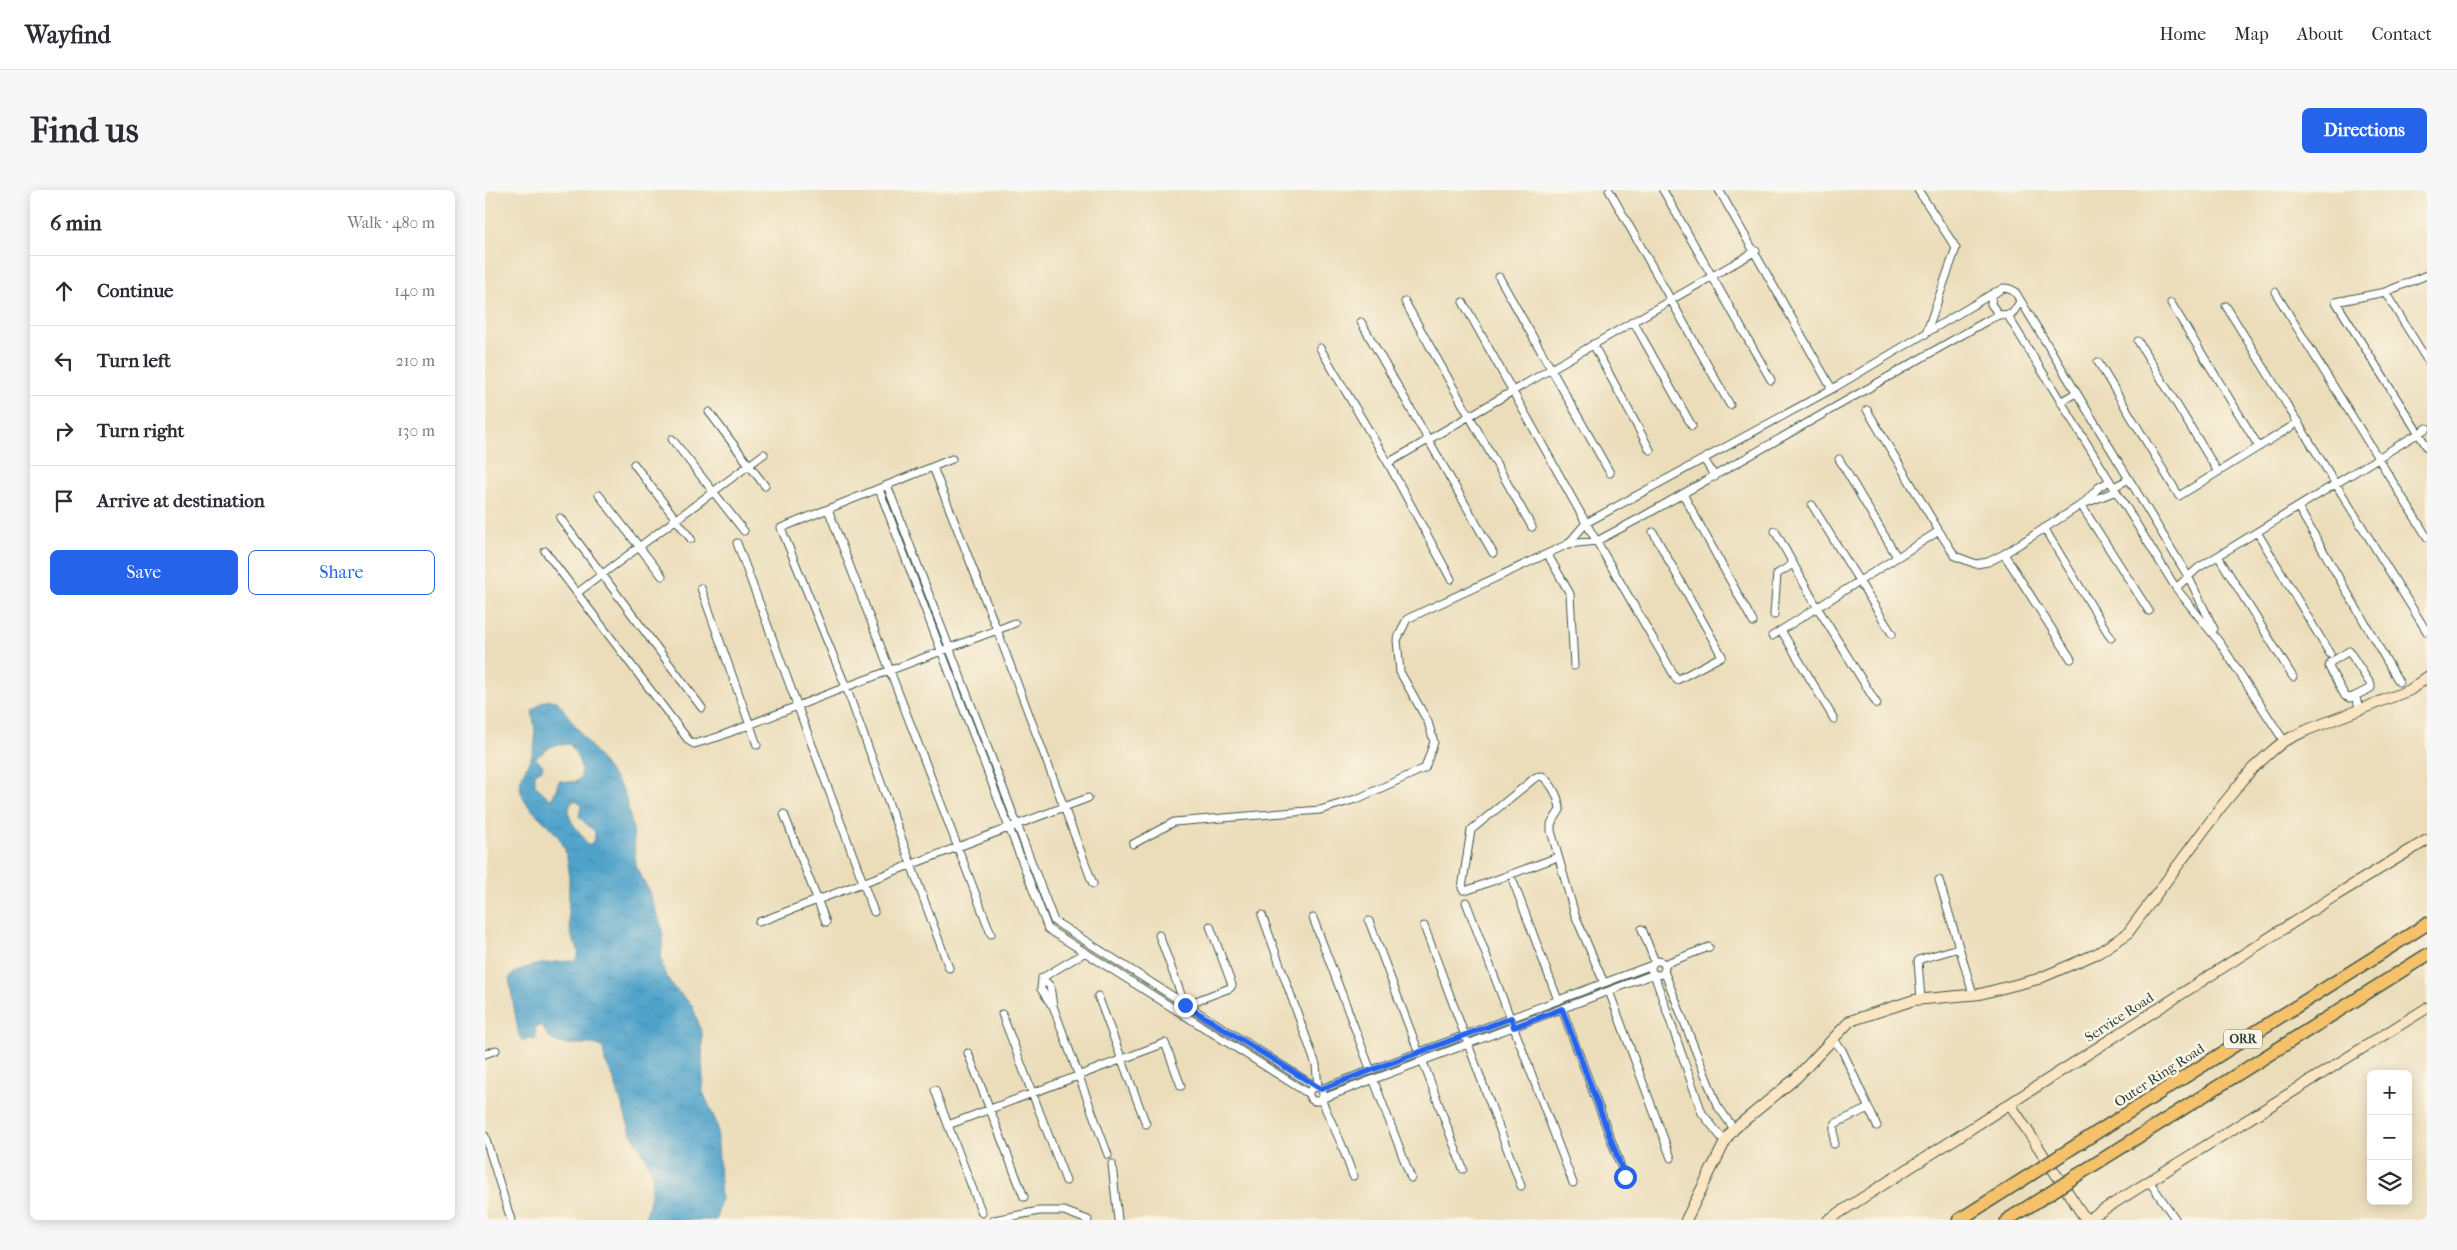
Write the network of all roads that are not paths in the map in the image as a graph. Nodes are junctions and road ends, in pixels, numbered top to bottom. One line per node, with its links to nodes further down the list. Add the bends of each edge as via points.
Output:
1 (1609, 190): 13 (street)
2 (1663, 190): 8 (street)
3 (1719, 190): 5 (street)
4 (1918, 190): 22 (street, via 1956,248)
5 (1756, 251): 8 (street); 30 (street)
6 (2427, 275): 11 (street)
7 (1499, 276): 28 (street)
8 (1713, 276): 13 (street); 29 (street)
9 (1995, 292): 12 (street, via 2009,288); 18 (street, via 1991,304); 22 (street)
10 (2275, 292): 48 (street)
11 (2385, 292): 26 (street); 41 (street, via 2336,302)
12 (2019, 297): 19 (street, via 2019,307); 32 (street)
13 (1670, 300): 20 (street); 34 (street)
14 (1405, 302): 37 (street)
15 (1463, 302): 31 (street)
16 (2171, 303): 44 (street)
17 (2226, 306): 38 (street)
18 (1999, 315): 19 (street); 58 (street)
19 (2008, 316): 33 (street)
20 (1633, 321): 24 (street); 39 (street)
21 (1361, 322): 43 (street)
22 (1926, 335): 30 (street)
23 (2139, 341): 56 (street)
24 (1593, 344): 28 (street); 46 (street)
25 (1320, 348): 52 (street)
26 (2427, 360)
27 (2098, 362): 56 (street, via 2179,496)
28 (1552, 368): 31 (street); 57 (street)
29 (1771, 380)
30 (1832, 389): 50 (street)
31 (1512, 390): 37 (street); 74 (street)
32 (2076, 393): 33 (street); 59 (street)
33 (2060, 402): 63 (street)
34 (1730, 405)
35 (1867, 410): 78 (street)
36 (709, 412): 54 (street)
37 (1468, 416): 43 (street); 75 (street)
38 (2299, 422): 44 (street); 60 (street)
39 (1692, 426)
40 (2427, 428): 41 (street)
41 (2418, 433): 45 (street); 48 (street)
42 (672, 439): 65 (street)
43 (1429, 439): 52 (street); 89 (street)
44 (2259, 447): 56 (street)
45 (2427, 448)
46 (1650, 450)
47 (764, 454): 54 (street)
48 (2378, 458): 60 (street); 82 (street)
49 (952, 459): 55 (street)
50 (1704, 459): 58 (street); 74 (street)
51 (1839, 459): 93 (street)
52 (1388, 462): 98 (street)
53 (634, 464): 73 (street)
54 (749, 465): 62 (street); 65 (street)
55 (933, 467): 61 (street); 108 (street)
56 (2218, 472)
57 (1610, 473)
58 (1715, 477): 66 (street)
59 (2129, 479): 63 (street); 97 (street)
60 (2337, 483): 70 (street); 110 (street)
61 (887, 485): 64 (street); 115 (street)
62 (765, 486)
63 (2113, 486): 69 (street); 69 (street, via 2099,487); 101 (street)
64 (879, 489): 71 (street); 116 (street)
65 (713, 491): 73 (street); 77 (street)
66 (1683, 494): 84 (street); 106 (street)
67 (599, 495): 87 (street)
68 (1812, 505): 99 (street)
69 (2081, 505): 76 (street); 104 (street)
70 (2298, 507): 81 (street); 123 (street)
71 (828, 509): 120 (street); 124 (street, via 781,528)
72 (560, 518): 95 (street)
73 (676, 519): 83 (street); 87 (street)
74 (1586, 523): 84 (street); 86 (street)
75 (1532, 527)
76 (2044, 528): 90 (street); 113 (street)
77 (744, 531)
78 (1939, 531): 90 (street, via 1955,556 1964,561 1977,564); 93 (street)
79 (1653, 532): 84 (street, via 1722,656 1677,680)
80 (1775, 532): 94 (street)
81 (2257, 532): 92 (street); 117 (street)
82 (2427, 537)
83 (691, 538)
84 (1597, 541): 86 (street)
85 (737, 543): 127 (street)
86 (1568, 544): 91 (street)
87 (639, 546): 95 (street); 96 (street)
88 (545, 551): 102 (street)
89 (1493, 553)
90 (2004, 554): 118 (street)
91 (1549, 555): 119 (street, via 1570,594); 140 (street, via 1407,619 1397,640 1400,672 1434,742 1425,768 1359,798 1320,810 1174,822)
92 (2218, 556): 97 (street, via 2198,568); 121 (street)
93 (1897, 557): 99 (street)
94 (1793, 564): 103 (street); 105 (street, via 1777,574)
95 (603, 574): 102 (street); 128 (street)
96 (662, 576)
97 (2189, 578): 101 (street); 114 (street)
98 (1451, 579)
99 (1858, 582): 103 (street); 111 (street)
100 (701, 588): 131 (street)
101 (2177, 588): 114 (street)
102 (577, 593): 131 (street, via 689,741 694,744 705,742)
103 (1817, 607): 109 (street); 126 (street)
104 (2149, 611)
105 (1774, 615)
106 (1753, 622)
107 (1015, 623): 108 (street)
108 (997, 630): 115 (street); 135 (street)
109 (1781, 630): 112 (street); 130 (street)
110 (2427, 632)
111 (1892, 634)
112 (1772, 636)
113 (2111, 638)
114 (2221, 643): 132 (street)
115 (949, 647): 116 (street); 137 (street)
116 (940, 651): 120 (street); 138 (street)
117 (2330, 654)
118 (2071, 659)
119 (1574, 666)
120 (890, 670): 124 (street); 141 (street)
121 (2293, 677)
122 (2427, 677): 129 (main road, via 2409,690)
123 (2399, 682)
124 (846, 687): 127 (street); 143 (street)
125 (2355, 696): 125 (street, via 2345,696 2329,667 2331,662 2349,651 2371,685); 129 (street)
126 (1877, 704)
127 (796, 707): 131 (street); 145 (street)
128 (702, 708)
129 (2360, 709): 132 (main road)
130 (1834, 718)
131 (750, 725): 133 (street)
132 (2285, 741): 172 (main road, via 2257,764 2221,807 2127,934 2098,952 2038,979)
133 (757, 745)
134 (1089, 798): 135 (street)
135 (1064, 807): 137 (street); 147 (street)
136 (784, 814): 148 (street)
137 (1016, 824): 138 (street); 176 (street, via 1057,925)
138 (1008, 827): 141 (street); 164 (street, via 1048,929)
139 (2427, 840): 200 (main road, Service Road)
140 (1133, 844)
141 (957, 847): 143 (street); 160 (street)
142 (1558, 857): 142 (street, via 1469,890 1462,888 1471,830 1540,776 1551,784 1559,805 1560,810 1551,827); 170 (street, via 1575,915)
143 (910, 864): 145 (street); 167 (street)
144 (1939, 880): 163 (street)
145 (862, 881): 148 (street); 150 (street)
146 (1513, 881): 175 (street)
147 (1093, 884)
148 (816, 899): 154 (street); 155 (street)
149 (1466, 902): 180 (street)
150 (874, 912)
151 (1262, 915): 195 (street, via 1316,1065)
152 (1313, 918): 191 (street)
153 (1369, 920): 187 (street)
154 (759, 922)
155 (826, 922)
156 (2427, 924): 229 (highway, Outer Ring Road / ORR, bridge)
157 (1210, 926): 176 (street, via 1232,985)
158 (1423, 926): 182 (street)
159 (1642, 929): 166 (street)
160 (991, 934)
161 (1159, 935): 176 (street)
162 (1709, 947): 168 (street)
163 (1959, 948): 172 (street); 174 (street, via 1918,961)
164 (1084, 953): 192 (street, via 1042,978 1050,986 1053,1006); 198 (street)
165 (2427, 955): 230 (highway, ORR, bridge)
166 (1653, 963): 168 (street, via 1661,962); 169 (street, via 1651,971); 170 (street)
167 (949, 968)
168 (1664, 968): 169 (street, via 1660,975); 206 (street, via 1717,1105)
169 (1654, 974): 171 (street); 208 (street, via 1702,1113)
170 (1604, 983): 175 (street)
171 (1609, 991): 178 (street); 211 (street)
172 (1973, 994): 174 (main road)
173 (1098, 996): 189 (street)
174 (1921, 999): 183 (main road, via 1850,1021)
175 (1558, 1000): 180 (street)
176 (1185, 1005): 195 (street)
177 (2427, 1008): 218 (main road)
178 (1562, 1009): 181 (street); 215 (street)
179 (1002, 1014): 197 (street)
180 (1511, 1018): 181 (street); 182 (street)
181 (1514, 1027): 184 (street); 219 (street)
182 (1465, 1036): 184 (street); 187 (street)
183 (1833, 1038): 201 (street, via 1842,1050); 206 (main road, via 1796,1078)
184 (1469, 1044): 190 (street); 220 (street)
185 (496, 1050): 188 (street)
186 (968, 1053): 202 (street)
187 (1419, 1053): 191 (street)
188 (485, 1054)
189 (1123, 1059): 192 (street); 194 (street, via 1165,1043); 203 (street)
190 (1423, 1062): 193 (street); 213 (street)
191 (1371, 1071): 195 (street)
192 (1079, 1076): 197 (street); 210 (street)
193 (1374, 1081): 199 (street); 216 (street)
194 (1181, 1086)
195 (1318, 1088): 198 (street, via 1311,1089); 199 (street, via 1323,1094)
196 (935, 1090): 204 (street)
197 (1034, 1093): 202 (street); 217 (street)
198 (1309, 1094): 199 (street, via 1313,1100)
199 (1321, 1099): 214 (street)
200 (2010, 1104): 228 (main road, Service Road); 231 (main road)
201 (1869, 1108): 205 (street); 209 (street, via 1836,1122)
202 (989, 1110): 204 (street); 221 (street)
203 (1146, 1124)
204 (949, 1125): 222 (street)
205 (1877, 1126)
206 (1734, 1129): 208 (main road)
207 (485, 1136): 223 (street)
208 (1725, 1142): 227 (main road)
209 (1835, 1144)
210 (1108, 1155)
211 (1671, 1158)
212 (1112, 1164): 226 (street)
213 (1463, 1169)
214 (1353, 1176)
215 (1625, 1177)
216 (1411, 1178)
217 (1066, 1181)
218 (2149, 1181): 231 (main road); 232 (street)
219 (1573, 1183)
220 (1521, 1186)
221 (1024, 1198)
222 (981, 1214)
223 (511, 1220)
224 (994, 1220): 225 (street, via 1056,1211)
225 (1088, 1220)
226 (1118, 1220)
227 (1686, 1220)
228 (1828, 1220)
229 (1959, 1220)
230 (2007, 1220)
231 (2087, 1220)
232 (2176, 1220)

